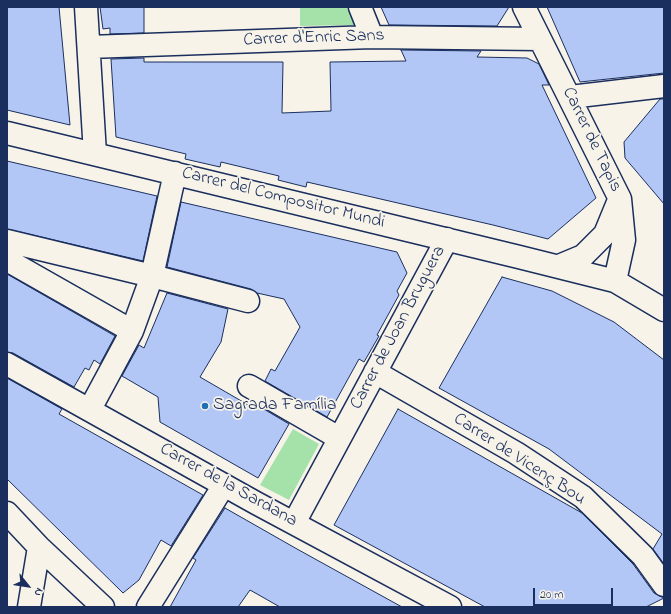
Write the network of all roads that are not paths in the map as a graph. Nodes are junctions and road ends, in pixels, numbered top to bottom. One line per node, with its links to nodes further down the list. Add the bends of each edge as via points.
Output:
1 (86, 7): 6 (street)
2 (360, 7): 4 (street)
3 (524, 7): 5 (street, Carrer de Tapis)
4 (372, 37): 5 (street, Carrer d'Enric Sans); 6 (street, Carrer d'Enric Sans)
5 (539, 39): 8 (street, Carrer de Tapis)
6 (89, 47): 10 (street)
7 (664, 86): 8 (street)
8 (570, 97): 12 (street, Carrer de Tapis)
9 (7, 133): 10 (street, Carrer del Compositor Mundi)
10 (95, 154): 11 (street, Carrer del Compositor Mundi)
11 (175, 173): 13 (street, Carrer del Compositor Mundi); 17 (street)
12 (620, 199): 16 (street, via 605,234 583,256); 18 (street, Carrer de Tapis, via 624,240)
13 (447, 239): 16 (street, Carrer del Compositor Mundi); 24 (street, Carrer de Joan Bruguera)
14 (7, 242): 17 (street)
15 (7, 260): 22 (street)
16 (559, 266): 18 (street)
17 (152, 276): 19 (street); 22 (street)
18 (615, 281): 20 (street); 21 (street)
19 (248, 301)
20 (664, 310)
21 (664, 325)
22 (132, 331): 26 (street)
23 (7, 364): 26 (street, Carrer de la Sardana)
24 (375, 372): 27 (street, Carrer de Joan Bruguera); 32 (street, Carrer de Vicenç Bou, via 516,453 583,497 643,556)
25 (249, 386): 27 (street)
26 (90, 409): 28 (street, Carrer de la Sardana)
27 (340, 438): 30 (street, Carrer de Joan Bruguera)
28 (224, 485): 30 (street, Carrer de la Sardana); 36 (street)
29 (7, 513): 31 (street)
30 (294, 523): 33 (street, Carrer de la Sardana)
31 (40, 547): 34 (street); 35 (street)
32 (664, 585)
33 (446, 606)
34 (29, 607)
35 (103, 607)
36 (148, 607)

